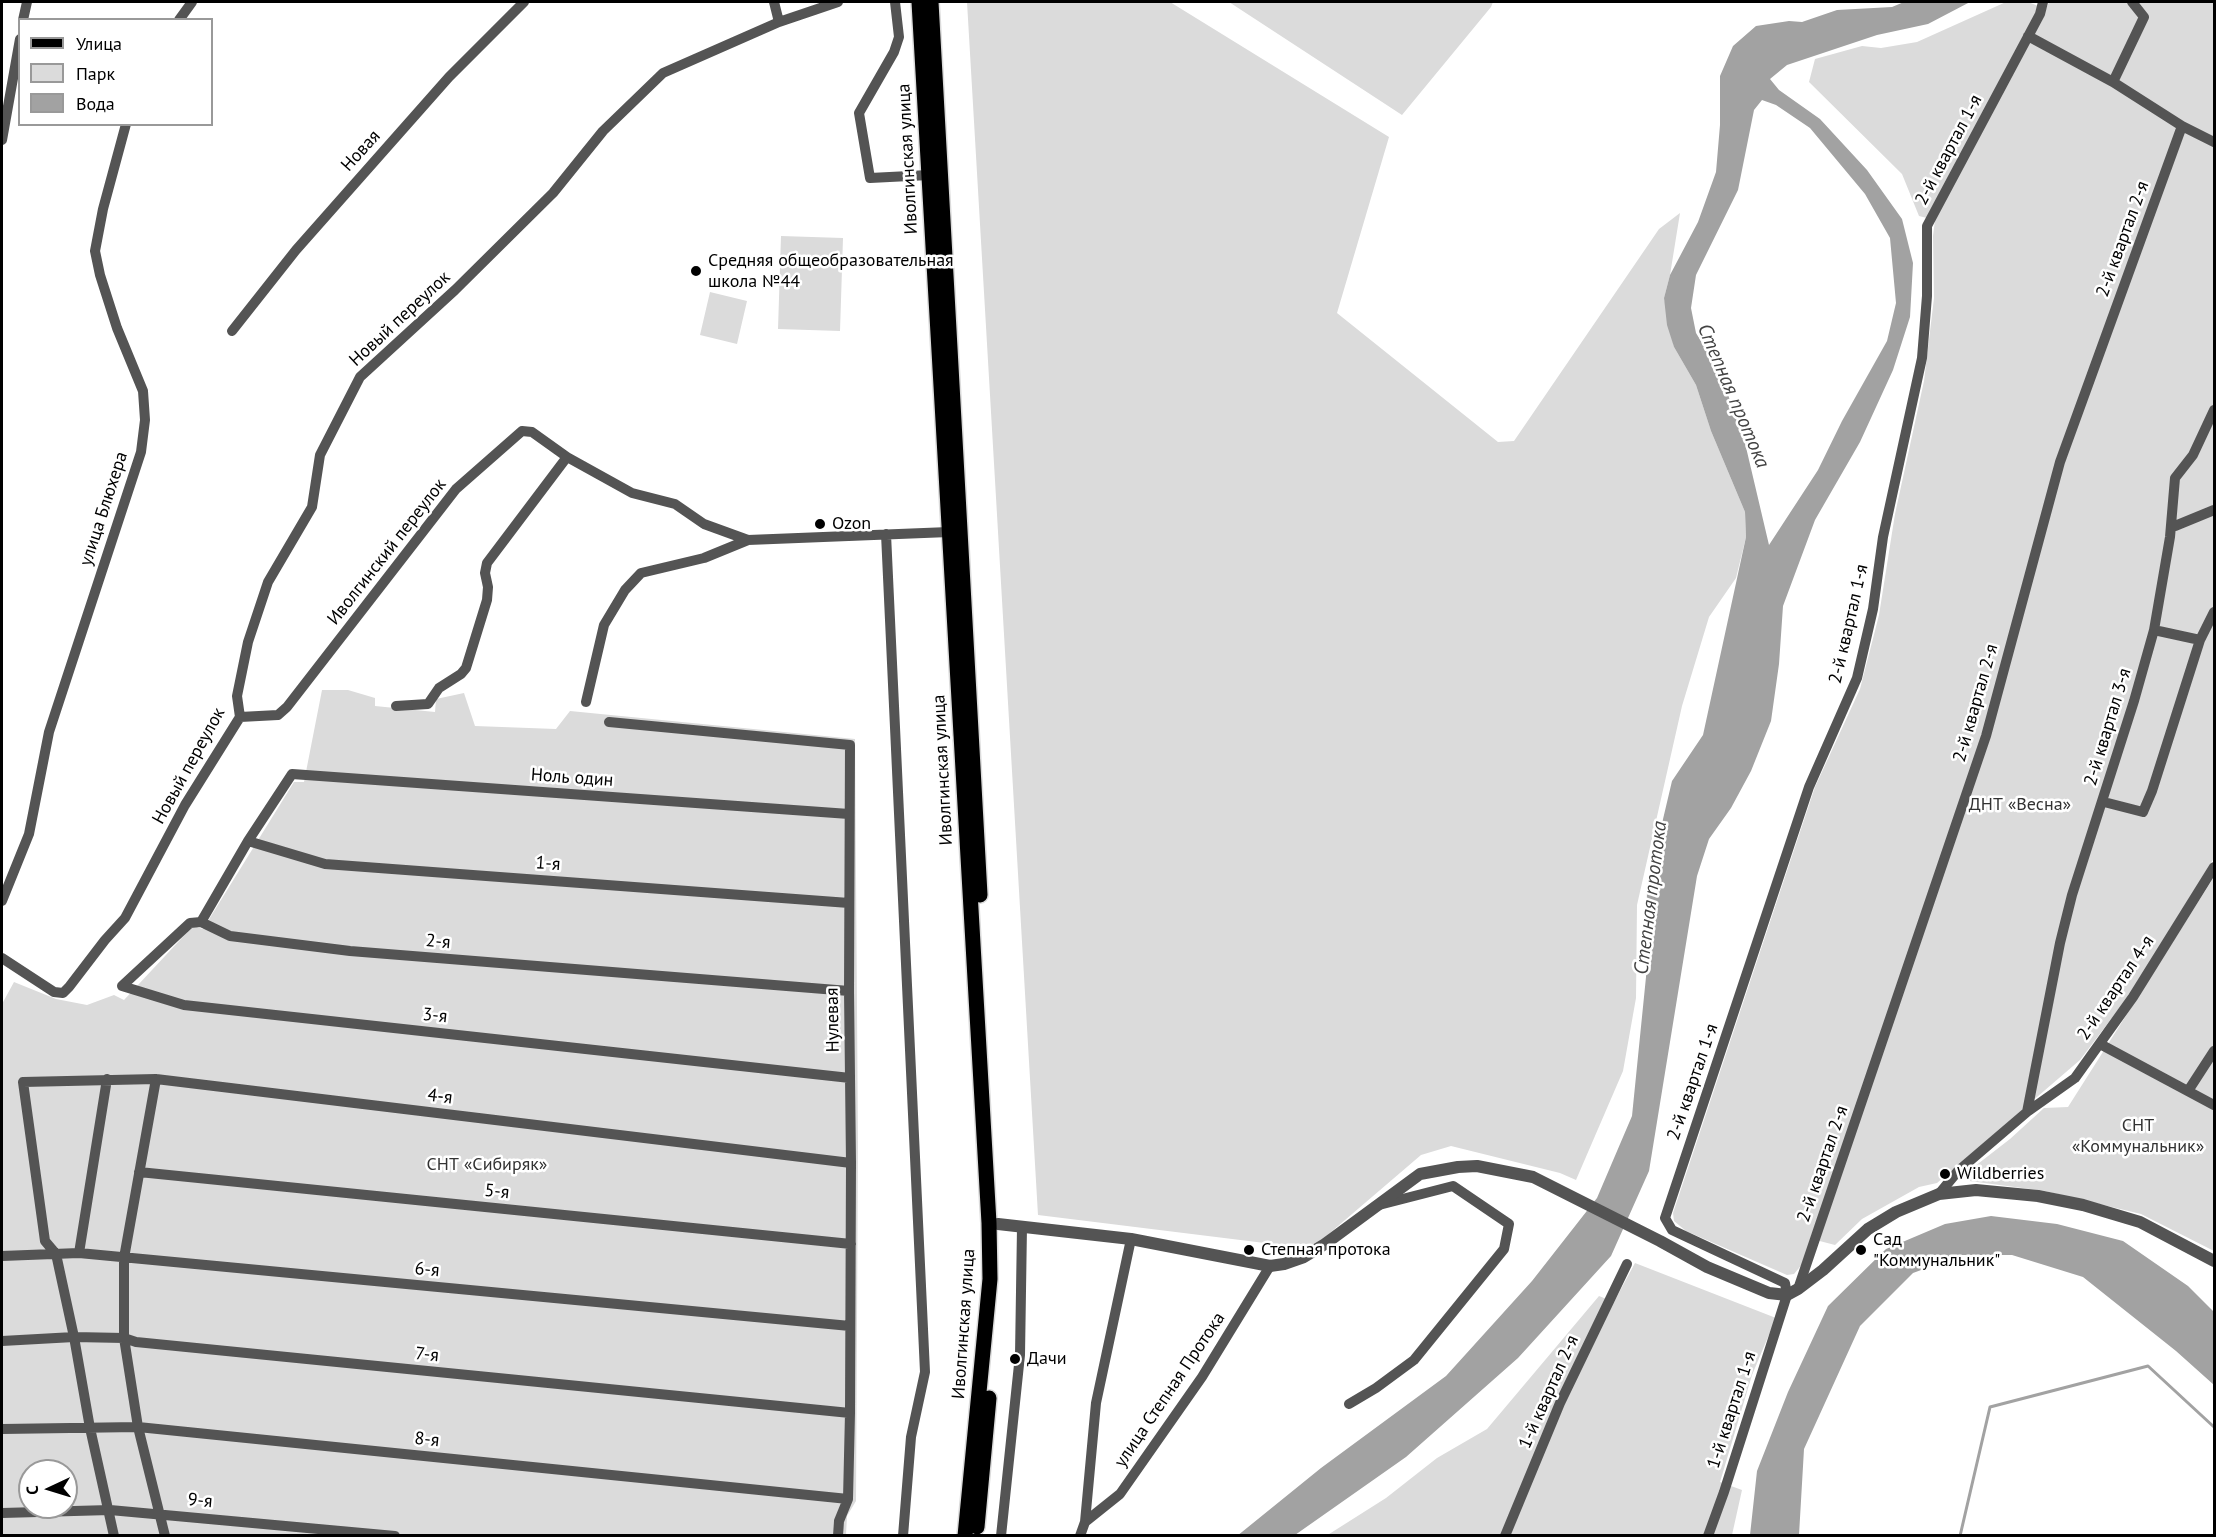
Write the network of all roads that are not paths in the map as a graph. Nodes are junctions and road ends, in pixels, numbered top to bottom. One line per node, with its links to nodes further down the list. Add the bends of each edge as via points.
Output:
1 (27, 2): 11 (street)
2 (192, 2): 12 (street)
3 (524, 2): 22 (street, Новая, via 433,95 296,250)
4 (774, 2): 13 (street)
5 (838, 2): 13 (street, Новый переулок)
6 (895, 2): 21 (street, via 899,37 859,113 870,178)
7 (919, 2): 21 (main road, Иволгинская улица)
8 (931, 2): 58 (main road, Иволгинская улица)
9 (2043, 2): 14 (street, 2-й квартал 1-я)
10 (2132, 2): 16 (street, via 2144,18)
11 (23, 18)
12 (180, 18)
13 (779, 22): 35 (street, Новый переулок, via 663,73 603,130 553,193 360,377 320,455 312,507 268,582 248,642 237,696)
14 (2028, 36): 16 (street); 69 (street, 2-й квартал 1-я, via 1927,226 1922,358 1857,678 1809,787 1665,1218 1672,1230 1785,1283)
15 (18, 50): 19 (street)
16 (2113, 82): 18 (street)
17 (125, 126): 41 (street, улица Блюхера, via 95,251 117,328 143,391 146,420 141,452 49,732 29,834)
18 (2182, 126): 20 (street); 69 (street, 2-й квартал 2-я, via 2060,462 1986,736)
19 (2, 140)
20 (2214, 142)
21 (929, 175): 27 (main road, Иволгинская улица)
22 (232, 331)
23 (2214, 410): 31 (street, 2-й квартал 3-я, via 2193,455 2175,478 2170,537)
24 (567, 458): 29 (street, Иволгинский переулок, via 632,494 675,504 704,525); 34 (street, via 487,563 487,600 466,668 439,688 428,704); 35 (street, Иволгинский переулок, via 532,432 522,431 515,436 456,489 287,707 278,715)
25 (2214, 510): 26 (street)
26 (2175, 526)
27 (949, 532): 28 (street, Иволгинский переулок); 89 (main road, Иволгинская улица, via 990,1279)
28 (886, 534): 29 (street, Иволгинский переулок); 88 (street, via 925,1372 911,1437)
29 (748, 540): 33 (street, Иволгинский переулок, via 704,558 641,573 625,590 604,625)
30 (2214, 612): 32 (street, 2-й квартал 3-я)
31 (2154, 630): 32 (street); 53 (street, 2-й квартал 3-я, via 2072,895)
32 (2200, 640): 37 (street, 2-й квартал 3-я, via 2142,812)
33 (586, 702)
34 (396, 706)
35 (240, 717): 44 (street, Новый переулок, via 185,805 125,918 69,987 63,993 54,992)
36 (609, 722): 38 (street, Нулевая, via 850,745)
37 (2104, 802)
38 (849, 814): 39 (street, Ноль один, via 292,774); 42 (street, Нулевая)
39 (248, 841): 42 (street, 1-я, via 325,864); 43 (street)
40 (2214, 867): 46 (street, 2-й квартал 4-я)
41 (2, 901)
42 (849, 903): 45 (street, Нулевая)
43 (201, 922): 45 (street, 2-я, via 230,936 350,951); 48 (street, 3-я, via 190,923 122,986 183,1005)
44 (2, 958)
45 (849, 991): 48 (street, Нулевая)
46 (2100, 1044): 51 (street); 53 (street, 2-й квартал 4-я, via 2074,1078)
47 (2214, 1051): 51 (street)
48 (850, 1078): 54 (street, Нулевая)
49 (107, 1079): 50 (street, 4-я); 62 (street); 63 (street, 4-я, via 23,1082 45,1241)
50 (156, 1079): 54 (street, 4-я); 55 (street)
51 (2188, 1091): 52 (street)
52 (2214, 1106)
53 (2027, 1112): 56 (street, via 1958,1171)
54 (851, 1163): 61 (street, Нулевая)
55 (139, 1172): 61 (street, 5-я); 65 (street)
56 (1939, 1194): 66 (street, via 1976,1190 2038,1196 2083,1206 2140,1222); 69 (street, via 1868,1229)
57 (1376, 1206): 68 (street, via 1304,1257); 69 (street, via 1420,1174 1478,1166 1533,1177 1707,1268 1769,1293); 74 (street, via 1453,1186 1509,1224 1504,1250 1414,1360)
58 (998, 1224): 59 (street); 90 (main road, Иволгинская улица, via 999,1280)
59 (1022, 1227): 60 (street); 91 (street, via 1020,1355)
60 (1131, 1239): 68 (street); 83 (street, улица Степная Протока, via 1096,1403)
61 (851, 1244): 70 (street, Нулевая)
62 (79, 1253): 63 (street, 6-я); 65 (street, 6-я)
63 (56, 1254): 64 (street, 6-я); 71 (street)
64 (2, 1256)
65 (124, 1258): 70 (street, 6-я); 72 (street)
66 (2214, 1261)
67 (1627, 1264): 93 (street, 1-й квартал 2-я, via 1560,1403)
68 (1270, 1266): 83 (street, улица Степная Протока, via 1202,1377 1120,1494)
69 (1792, 1292): 94 (street, 1-й квартал 1-я)
70 (850, 1326): 75 (street, Нулевая)
71 (74, 1337): 72 (street, 7-я); 73 (street, 7-я); 77 (street)
72 (124, 1338): 75 (street, 7-я); 76 (street)
73 (2, 1341)
74 (1349, 1404)
75 (850, 1413): 79 (street, Нулевая)
76 (138, 1427): 77 (street, 8-я); 79 (street, 8-я); 82 (street)
77 (90, 1428): 78 (street, 8-я); 80 (street)
78 (2, 1429)
79 (848, 1499): 87 (street, Нулевая)
80 (110, 1510): 81 (street, 9-я); 82 (street, 9-я); 84 (street)
81 (2, 1513)
82 (160, 1514): 85 (street); 86 (street, 9-я)
83 (1085, 1522): 92 (street, улица Степная Протока)
84 (114, 1536)
85 (165, 1536)
86 (395, 1536)
87 (838, 1536)
88 (903, 1536)
89 (965, 1536)
90 (976, 1536)
91 (1001, 1536)
92 (1080, 1536)
93 (1505, 1536)
94 (1708, 1536)

